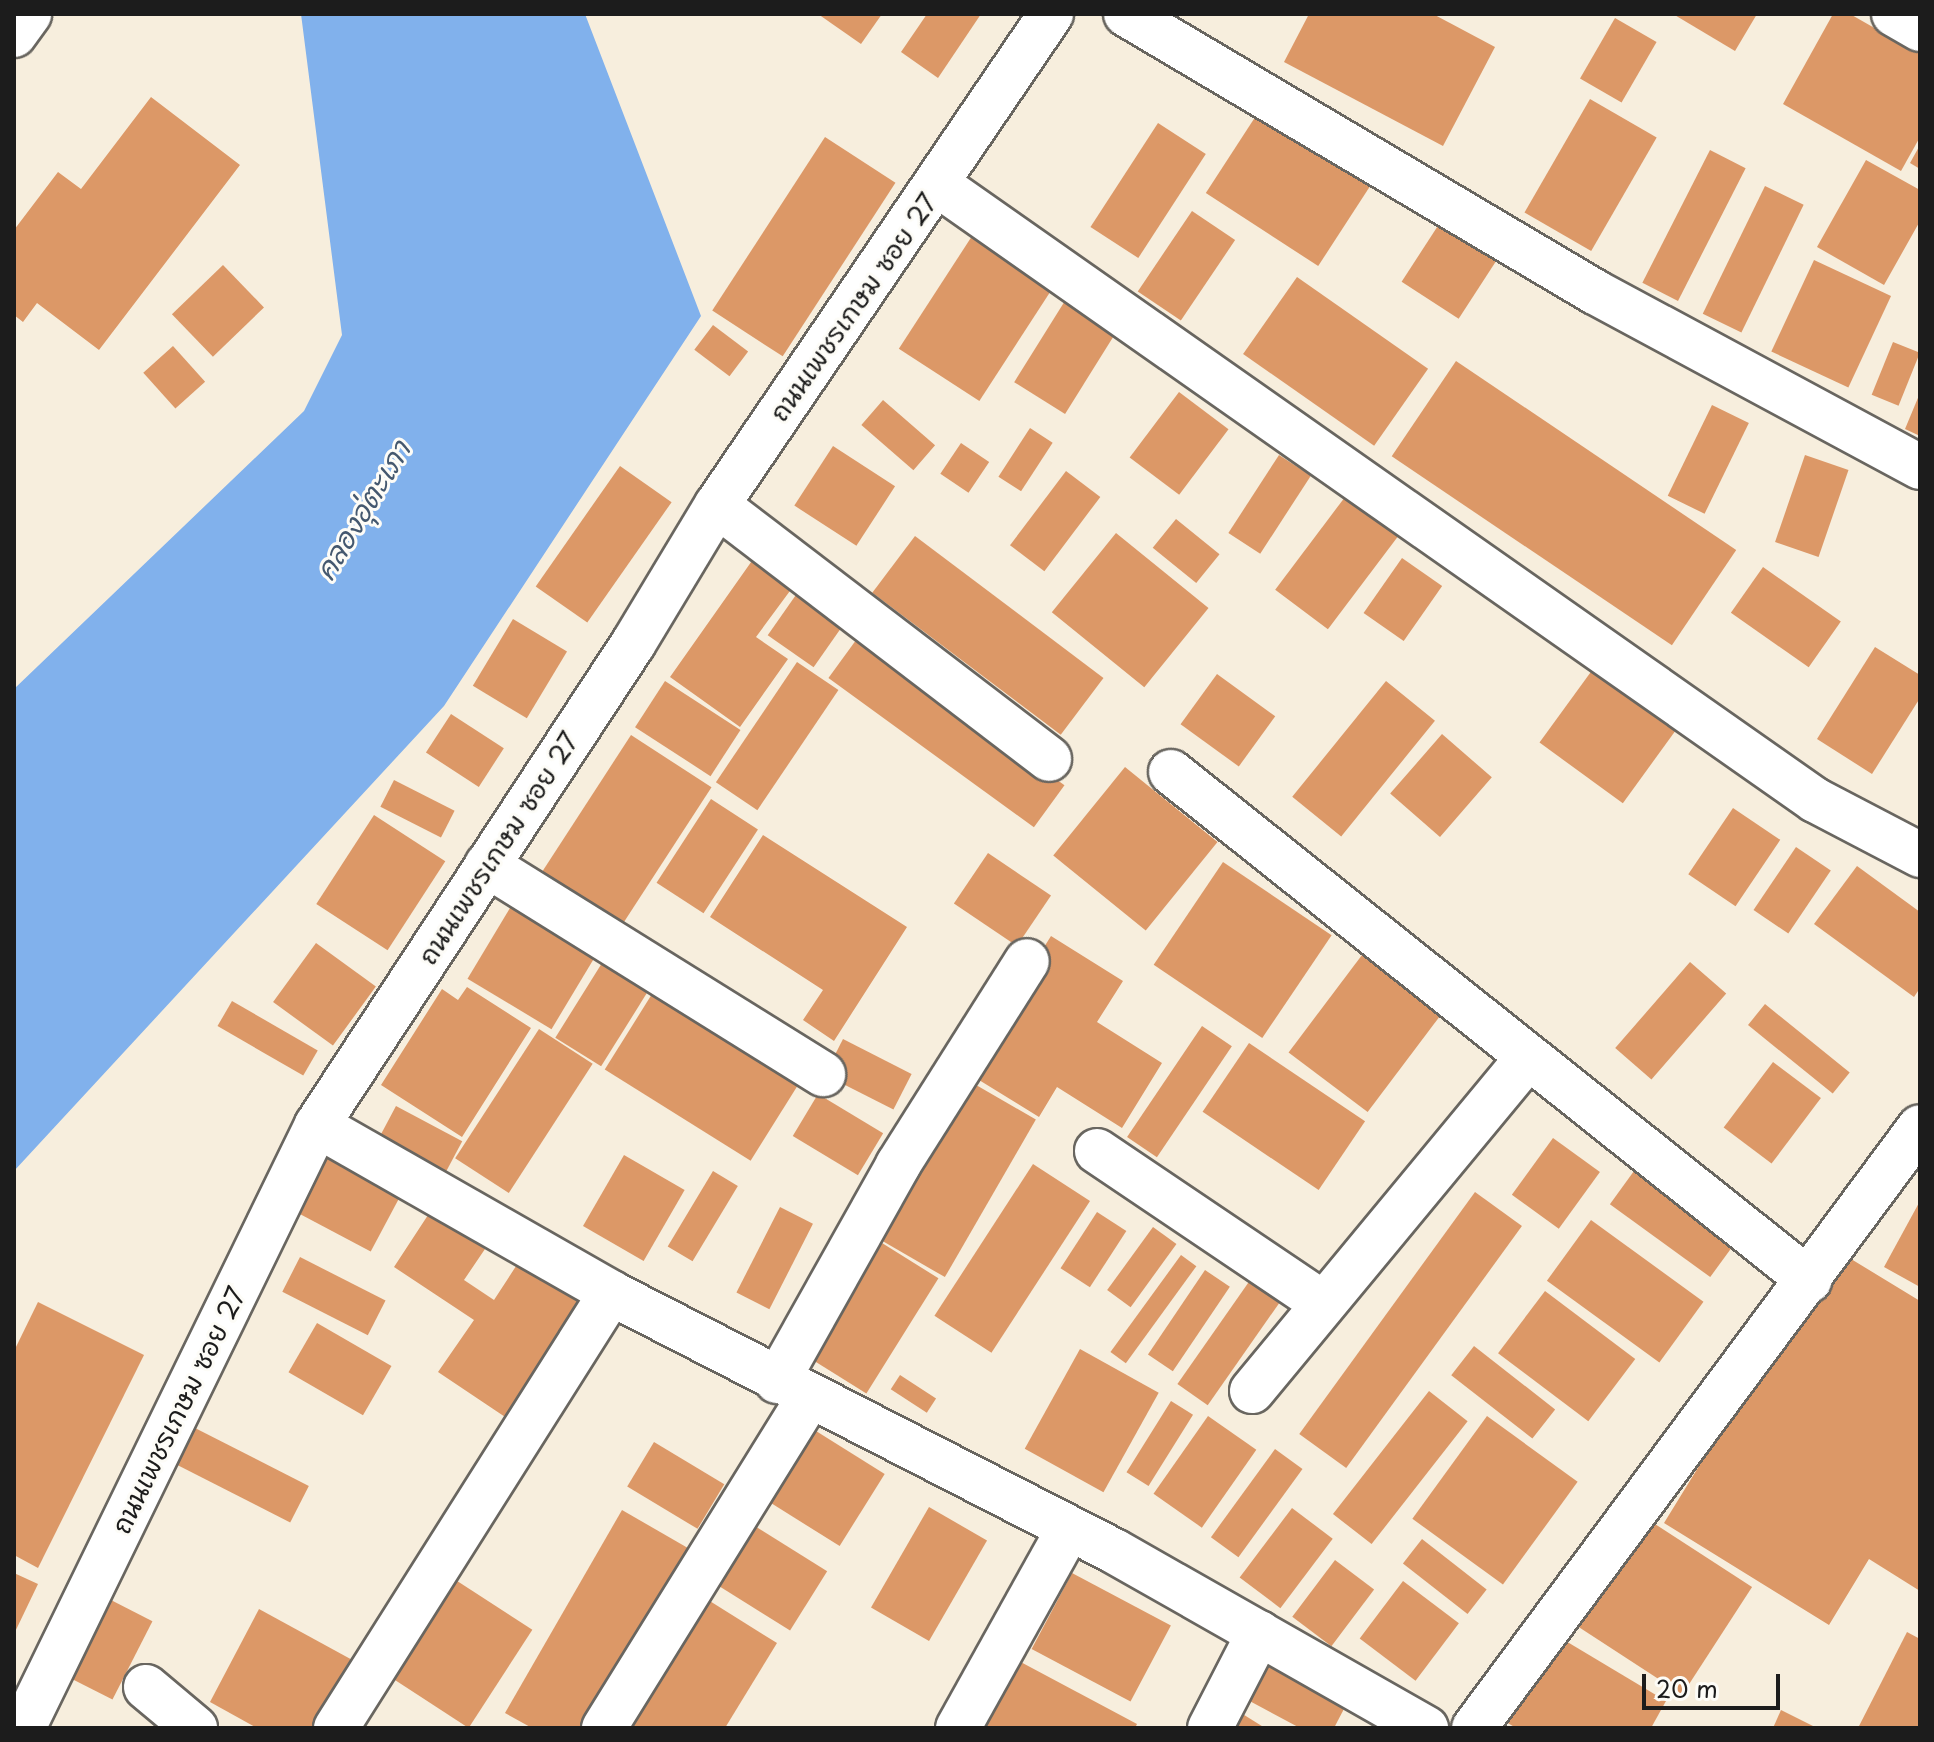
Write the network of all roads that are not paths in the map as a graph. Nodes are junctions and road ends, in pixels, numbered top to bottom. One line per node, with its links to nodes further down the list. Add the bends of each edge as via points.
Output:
1 (29, 14): 6 (street)
2 (1051, 14): 7 (street, ถนนเพชรเกษม ซอย 27)
3 (1126, 14): 8 (street, via 1595,292)
4 (1894, 14): 5 (street)
5 (1920, 29)
6 (14, 35)
7 (937, 184): 9 (street, ถนนเพชรเกษม ซอย 27); 12 (street, via 1815,800)
8 (1920, 467)
9 (717, 505): 10 (street); 13 (street, ถนนเพชรเกษม ซอย 27)
10 (1049, 759)
11 (1171, 772): 15 (street)
12 (1920, 855)
13 (487, 865): 16 (street); 17 (street, ถนนเพชรเกษม ซอย 27)
14 (1027, 961): 23 (street, via 898,1165)
15 (1528, 1057): 20 (street); 22 (street)
16 (823, 1074)
17 (317, 1125): 21 (street); 29 (street, ถนนเพชรเกษม ซอย 27)
18 (1920, 1127): 20 (street)
19 (1097, 1151): 22 (street)
20 (1809, 1280): 35 (street)
21 (611, 1293): 23 (street); 31 (street)
22 (1322, 1303): 24 (street)
23 (793, 1389): 25 (street); 32 (street)
24 (1252, 1391)
25 (1068, 1530): 26 (street); 33 (street)
26 (1259, 1633): 28 (street); 34 (street)
27 (146, 1687): 30 (street)
28 (1399, 1721)
29 (23, 1728)
30 (195, 1728)
31 (336, 1728)
32 (604, 1728)
33 (958, 1728)
34 (1210, 1728)
35 (1474, 1728)

